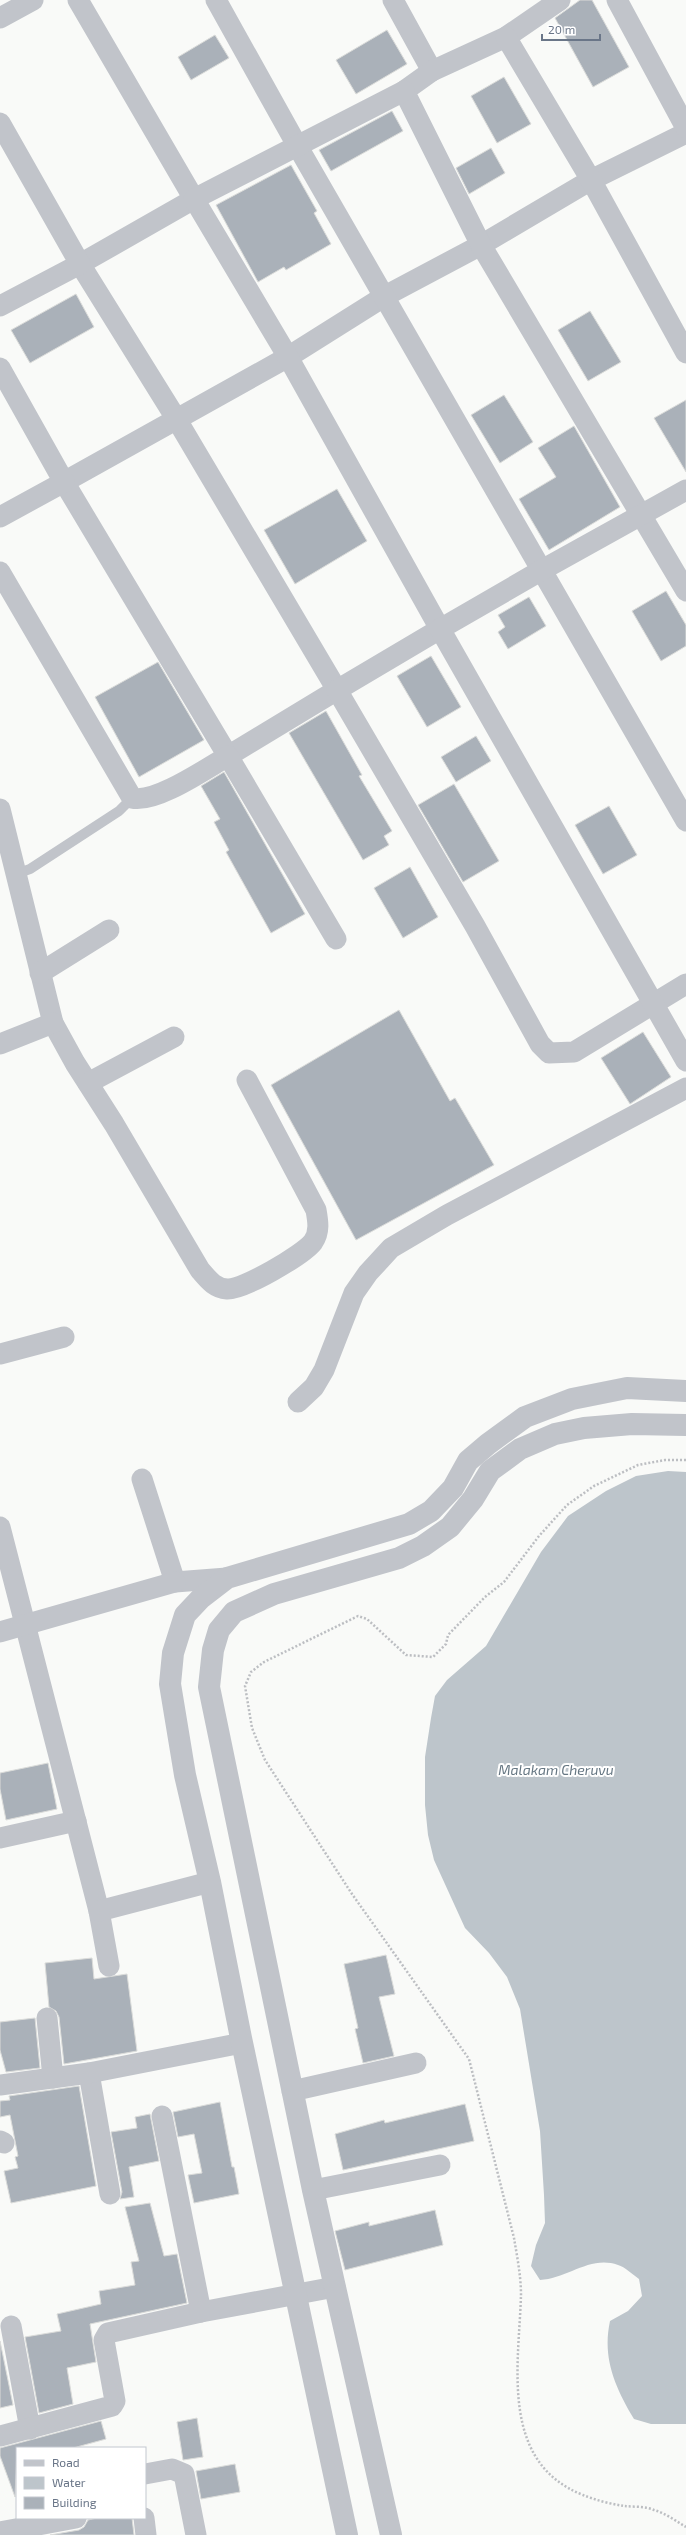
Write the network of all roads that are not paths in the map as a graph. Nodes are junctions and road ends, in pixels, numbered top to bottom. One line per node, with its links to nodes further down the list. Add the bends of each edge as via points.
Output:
1 (33, 0): 7 (street)
2 (78, 0): 16 (street)
3 (216, 0): 14 (street)
4 (393, 0): 9 (street)
5 (617, 0): 12 (street)
6 (552, 2): 8 (street)
7 (0, 18)
8 (506, 37): 9 (street); 15 (street)
9 (432, 70): 10 (street)
10 (404, 91): 14 (street); 17 (street)
11 (0, 123): 18 (street)
12 (686, 128)
13 (686, 133): 15 (street)
14 (298, 147): 16 (street); 19 (street)
15 (591, 180): 17 (street); 21 (street)
16 (194, 199): 18 (street); 22 (street)
17 (481, 245): 19 (street); 27 (street)
18 (80, 264): 20 (street); 24 (street)
19 (384, 296): 22 (street); 29 (street)
20 (0, 306)
21 (686, 353)
22 (288, 357): 24 (street); 32 (street)
23 (0, 368): 25 (street)
24 (177, 420): 25 (street); 33 (street)
25 (64, 482): 28 (street); 34 (street)
26 (686, 490): 27 (street)
27 (641, 514): 29 (street); 31 (street)
28 (0, 517)
29 (542, 570): 32 (street); 37 (street)
30 (0, 572): 35 (street)
31 (686, 591)
32 (440, 629): 33 (street); 43 (street)
33 (336, 690): 34 (street); 43 (street, via 475,926 540,1044 549,1053 574,1052)
34 (228, 756): 35 (street, via 155,796 140,800); 40 (street)
35 (132, 798): 38 (lane, via 112,815 30,869)
36 (0, 809): 38 (street)
37 (686, 821)
38 (16, 874): 41 (street)
39 (109, 930): 41 (street)
40 (336, 939)
41 (40, 973): 44 (street)
42 (686, 984): 43 (street)
43 (653, 1005): 47 (street)
44 (53, 1023): 46 (street); 49 (street)
45 (174, 1037): 49 (street)
46 (0, 1044)
47 (686, 1061)
48 (248, 1080): 49 (street, via 316,1210 319,1229 313,1242 303,1251 244,1285 227,1289 212,1284 200,1270)
49 (88, 1083)
50 (686, 1088): 54 (street, via 447,1215 391,1248 354,1293 324,1370 314,1387)
51 (64, 1337): 52 (street)
52 (0, 1354)
53 (686, 1390): 56 (street, via 627,1388 579,1398 525,1417)
54 (298, 1402)
55 (686, 1425): 57 (street, via 632,1424 584,1428 555,1434)
56 (509, 1428): 57 (street); 59 (street, via 468,1462 453,1488 431,1511)
57 (520, 1449): 61 (street, via 490,1471 473,1499 450,1527)
58 (142, 1479): 63 (street)
59 (409, 1524): 61 (street); 62 (street)
60 (0, 1527): 64 (street)
61 (423, 1546): 77 (street, via 399,1558 274,1594 234,1612 219,1630 213,1650 209,1688)
62 (227, 1578): 63 (street); 68 (street, via 201,1598 185,1615 173,1653 170,1684 185,1775)
63 (175, 1582): 64 (street)
64 (26, 1625): 65 (street); 66 (street)
65 (0, 1632)
66 (76, 1821): 67 (street); 69 (street)
67 (0, 1838)
68 (210, 1882): 69 (street); 72 (street)
69 (99, 1911): 70 (street)
70 (109, 1966)
71 (47, 2018): 75 (street)
72 (242, 2043): 74 (street); 83 (street)
73 (416, 2063): 77 (street)
74 (89, 2072): 75 (street); 81 (street)
75 (53, 2078): 76 (street)
76 (0, 2085)
77 (292, 2091): 80 (street)
78 (162, 2116): 84 (street)
79 (440, 2165): 80 (street)
80 (313, 2190): 82 (street)
81 (110, 2194)
82 (335, 2287): 83 (street); 95 (street)
83 (295, 2294): 84 (street); 94 (street)
84 (201, 2312): 86 (street, via 108,2333 104,2340 114,2404 109,2408)
85 (10, 2326): 86 (street)
86 (30, 2429): 87 (street)
87 (0, 2436)
88 (146, 2474): 93 (street, via 172,2469 184,2474)
89 (71, 2519): 91 (street)
90 (144, 2519): 92 (street)
91 (0, 2532)
92 (146, 2535)
93 (196, 2535)
94 (347, 2535)
95 (391, 2535)

